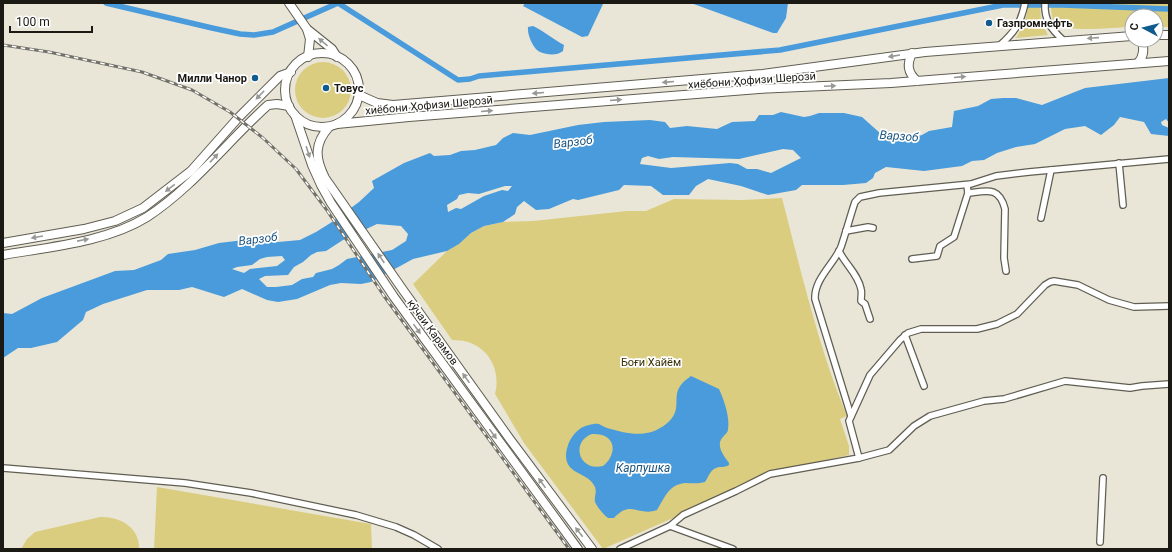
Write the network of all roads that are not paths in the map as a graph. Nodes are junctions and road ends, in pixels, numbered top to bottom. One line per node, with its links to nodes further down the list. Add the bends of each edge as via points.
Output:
1 (290, 3): 4 (main road)
2 (1025, 3): 7 (street, via 1019,24)
3 (1045, 3): 6 (street, via 1045,14 1049,24)
4 (307, 29): 10 (main road, via 310,39); 11 (main road, one-way to 4, via 332,49)
5 (1124, 36): 6 (main road, хиёбони Ҳофизи Шерозӣ, one-way to 6)
6 (1063, 40): 7 (main road, хиёбони Ҳофизи Шерозӣ)
7 (999, 46): 9 (main road, хиёбони Ҳофизи Шерозӣ)
8 (1143, 48): 13 (main road)
9 (912, 53): 15 (main road, via 909,69); 16 (main road, хиёбони Ҳофизи Шерозӣ, one-way to 16, via 762,74 393,105 377,103)
10 (308, 56): 11 (main road, via 327,54); 14 (main road)
11 (337, 57): 16 (main road, хиёбони Ҳофизи Шерозӣ, via 354,72)
12 (1169, 61): 13 (main road, хиёбони Ҳофизи Шерозӣ)
13 (1138, 63): 15 (main road, хиёбони Ҳофизи Шерозӣ, one-way to 13)
14 (291, 72): 17 (main road, хиёбони Ҳофизи Шерозӣ, via 286,92); 29 (main road, one-way to 29, via 280,76 191,171 143,208 115,221)
15 (917, 81): 19 (main road, хиёбони Ҳофизи Шерозӣ, one-way to 15, via 759,89)
16 (359, 95): 19 (main road, хиёбони Ҳофизи Шерозӣ, via 352,112)
17 (289, 106): 18 (main road, хиёбони Ҳофизи Шерозӣ); 31 (main road, one-way to 17, via 119,230 146,217 174,197 268,105)
18 (295, 115): 19 (main road, хиёбони Ҳофизи Шерозӣ, via 316,127); 46 (main road, кӯчаи Карамов, one-way to 46, via 320,185 331,203 394,297)
19 (333, 125): 45 (main road, кӯчаи Карамов, one-way to 19, via 325,178 317,157 319,143 321,137)
20 (1169, 159): 21 (street)
21 (1119, 164): 22 (street); 25 (street)
22 (1051, 170): 23 (street, via 996,176); 26 (street)
23 (968, 184): 24 (street); 28 (street, via 860,197 855,202)
24 (968, 193): 34 (street, via 954,237 940,246 937,256); 35 (street, via 991,190 1001,198 1005,209)
25 (1123, 205)
26 (1041, 218)
27 (873, 228): 28 (street)
28 (846, 230): 32 (street)
29 (59, 234): 30 (main road, one-way to 30); 31 (main road)
30 (3, 243)
31 (60, 245): 33 (main road)
32 (839, 250): 37 (street, via 858,282 861,301 865,304); 41 (street, via 816,290 816,299)
33 (3, 255)
34 (912, 259)
35 (1006, 271)
36 (1169, 306): 38 (street, via 1134,307 1109,300 1078,285 1050,282 1017,314 997,324 977,329 921,329)
37 (870, 319)
38 (905, 335): 40 (street); 41 (street, via 870,375)
39 (1169, 384): 42 (street, via 1130,388 1065,381 1004,400 984,401 930,416 914,426 889,450)
40 (924, 386)
41 (852, 416): 42 (street, via 849,421)
42 (859, 458): 47 (street, via 770,474 683,516)
43 (3, 468): 49 (street, via 185,483 251,493 356,515 396,527)
44 (1103, 478): 48 (street)
45 (565, 514): 46 (main road); 51 (main road, кӯчаи Карамов, one-way to 45)
46 (556, 520): 50 (main road, кӯчаи Карамов)
47 (670, 526): 52 (street); 53 (street)
48 (1100, 542)
49 (438, 549)
50 (578, 549)
51 (592, 549)
52 (620, 549)
53 (733, 549)

